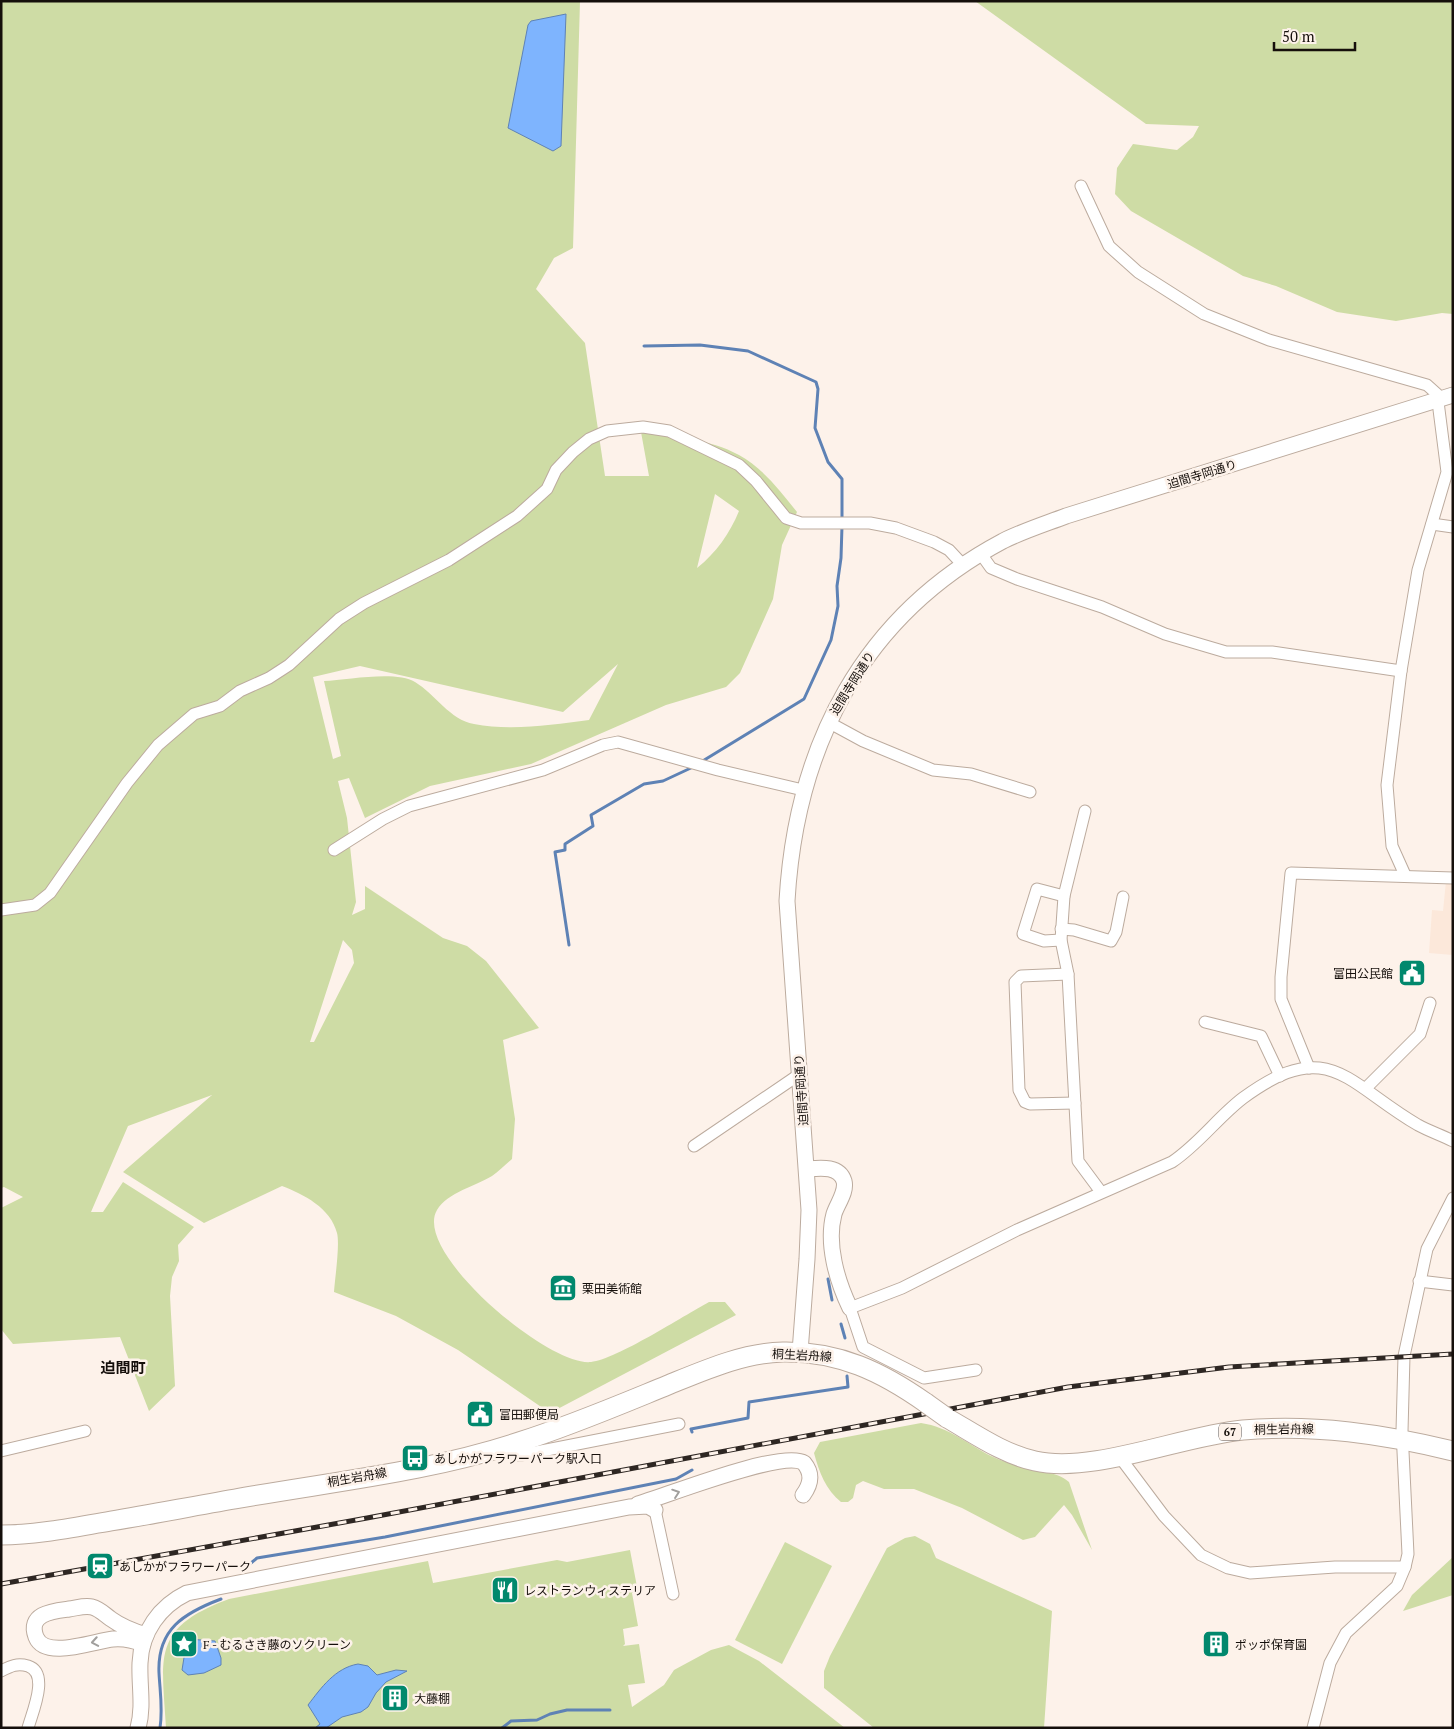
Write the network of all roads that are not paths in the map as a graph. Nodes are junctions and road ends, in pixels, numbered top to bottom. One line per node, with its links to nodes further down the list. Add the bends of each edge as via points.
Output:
1 (1081, 186): 2 (street, via 1109,246 1161,289 1204,314 1270,340 1427,385)
2 (1446, 397): 3 (street, via 1447,472); 5 (street, 迫間寺岡通り, via 1066,516 1004,540)
3 (1432, 524): 4 (street); 7 (street, via 1418,570)
4 (1453, 527)
5 (981, 554): 6 (street, 迫間寺岡通り); 7 (street, via 991,568 1017,579 1102,607 1165,634 1226,652 1272,652)
6 (963, 565): 8 (street, 迫間寺岡通り, via 935,586 894,625 860,668); 17 (street, via 949,550 896,528 870,523 801,523 786,518 739,465 669,431 643,427 607,431 590,438 573,452 556,470 548,489 517,516 449,560 339,619 289,665 269,678 240,691 220,706 194,714 158,745 127,783 50,894 35,906)
7 (1401, 671): 13 (street, via 1387,785 1392,846)
8 (828, 722): 9 (street, 迫間寺岡通り); 10 (street, via 863,741 933,770 971,774)
9 (803, 790): 12 (street, via 618,742 543,770 409,806); 23 (street, 迫間寺岡通り, via 794,828 787,901)
10 (1030, 792)
11 (1085, 811): 15 (street)
12 (334, 850)
13 (1405, 875): 14 (street); 22 (street, via 1291,873 1281,999)
14 (1453, 878)
15 (1064, 896): 18 (street); 18 (street, via 1037,889 1023,934 1044,941)
16 (1123, 896): 18 (street, via 1111,941 1074,930)
17 (1, 910)
18 (1061, 934): 19 (street)
19 (1068, 974): 26 (street); 26 (street, via 1021,976 1016,982 1020,1090 1025,1102 1030,1104)
20 (1430, 1003): 25 (street, via 1420,1034)
21 (1205, 1022): 24 (street, via 1261,1036)
22 (1309, 1068): 24 (street); 25 (street, via 1337,1071)
23 (800, 1074): 28 (street); 29 (street, 迫間寺岡通り)
24 (1280, 1076): 30 (street, via 1242,1099 1172,1162)
25 (1366, 1088): 27 (street, via 1418,1125)
26 (1076, 1103): 30 (street, via 1078,1160)
27 (1453, 1141)
28 (694, 1146)
29 (807, 1169): 34 (street, via 828,1168 844,1180 833,1220 833,1253 837,1278); 35 (street, 迫間寺岡通り, via 807,1259)
30 (1101, 1192): 34 (street, via 902,1288)
31 (1453, 1198): 32 (street, via 1427,1249)
32 (1419, 1281): 33 (street); 39 (street, via 1404,1356)
33 (1453, 1285)
34 (850, 1308): 36 (street, via 864,1347 924,1378)
35 (800, 1352): 40 (main road, 桐生岩舟線 / 67, via 763,1353 742,1358); 43 (main road, 桐生岩舟線 / 67, bridge, via 853,1361 886,1376 994,1446 1035,1462 1075,1463)
36 (976, 1370)
37 (680, 1424): 40 (street, via 521,1455 515,1455)
38 (85, 1431): 41 (street)
39 (1402, 1438): 42 (main road, 桐生岩舟線 / 67); 43 (main road, 桐生岩舟線 / 67, via 1338,1430 1265,1429 1219,1434); 48 (street, via 1408,1554)
40 (509, 1445): 47 (main road, 桐生岩舟線 / 67, via 407,1468 96,1524 38,1533)
41 (1, 1451)
42 (1453, 1451)
43 (1119, 1456): 48 (street, via 1176,1529 1201,1554 1228,1568 1250,1573 1335,1567)
44 (803, 1495): 45 (street, one-way to 44, via 746,1469 793,1460 804,1462 810,1474 808,1488)
45 (629, 1507): 46 (street, via 648,1506); 50 (street, via 187,1593 167,1606 148,1629)
46 (655, 1510): 49 (street)
47 (1, 1534)
48 (1405, 1568): 54 (street, via 1397,1586 1346,1632 1330,1663)
49 (673, 1594)
50 (145, 1639): 50 (street, one-way to 50, via 114,1639 46,1648 39,1644 35,1624 48,1612 92,1607); 53 (street, via 140,1663 142,1712)
51 (1, 1671): 52 (street, via 22,1664 32,1667 37,1673 37,1699)
52 (28, 1728)
53 (138, 1728)
54 (1313, 1728)

